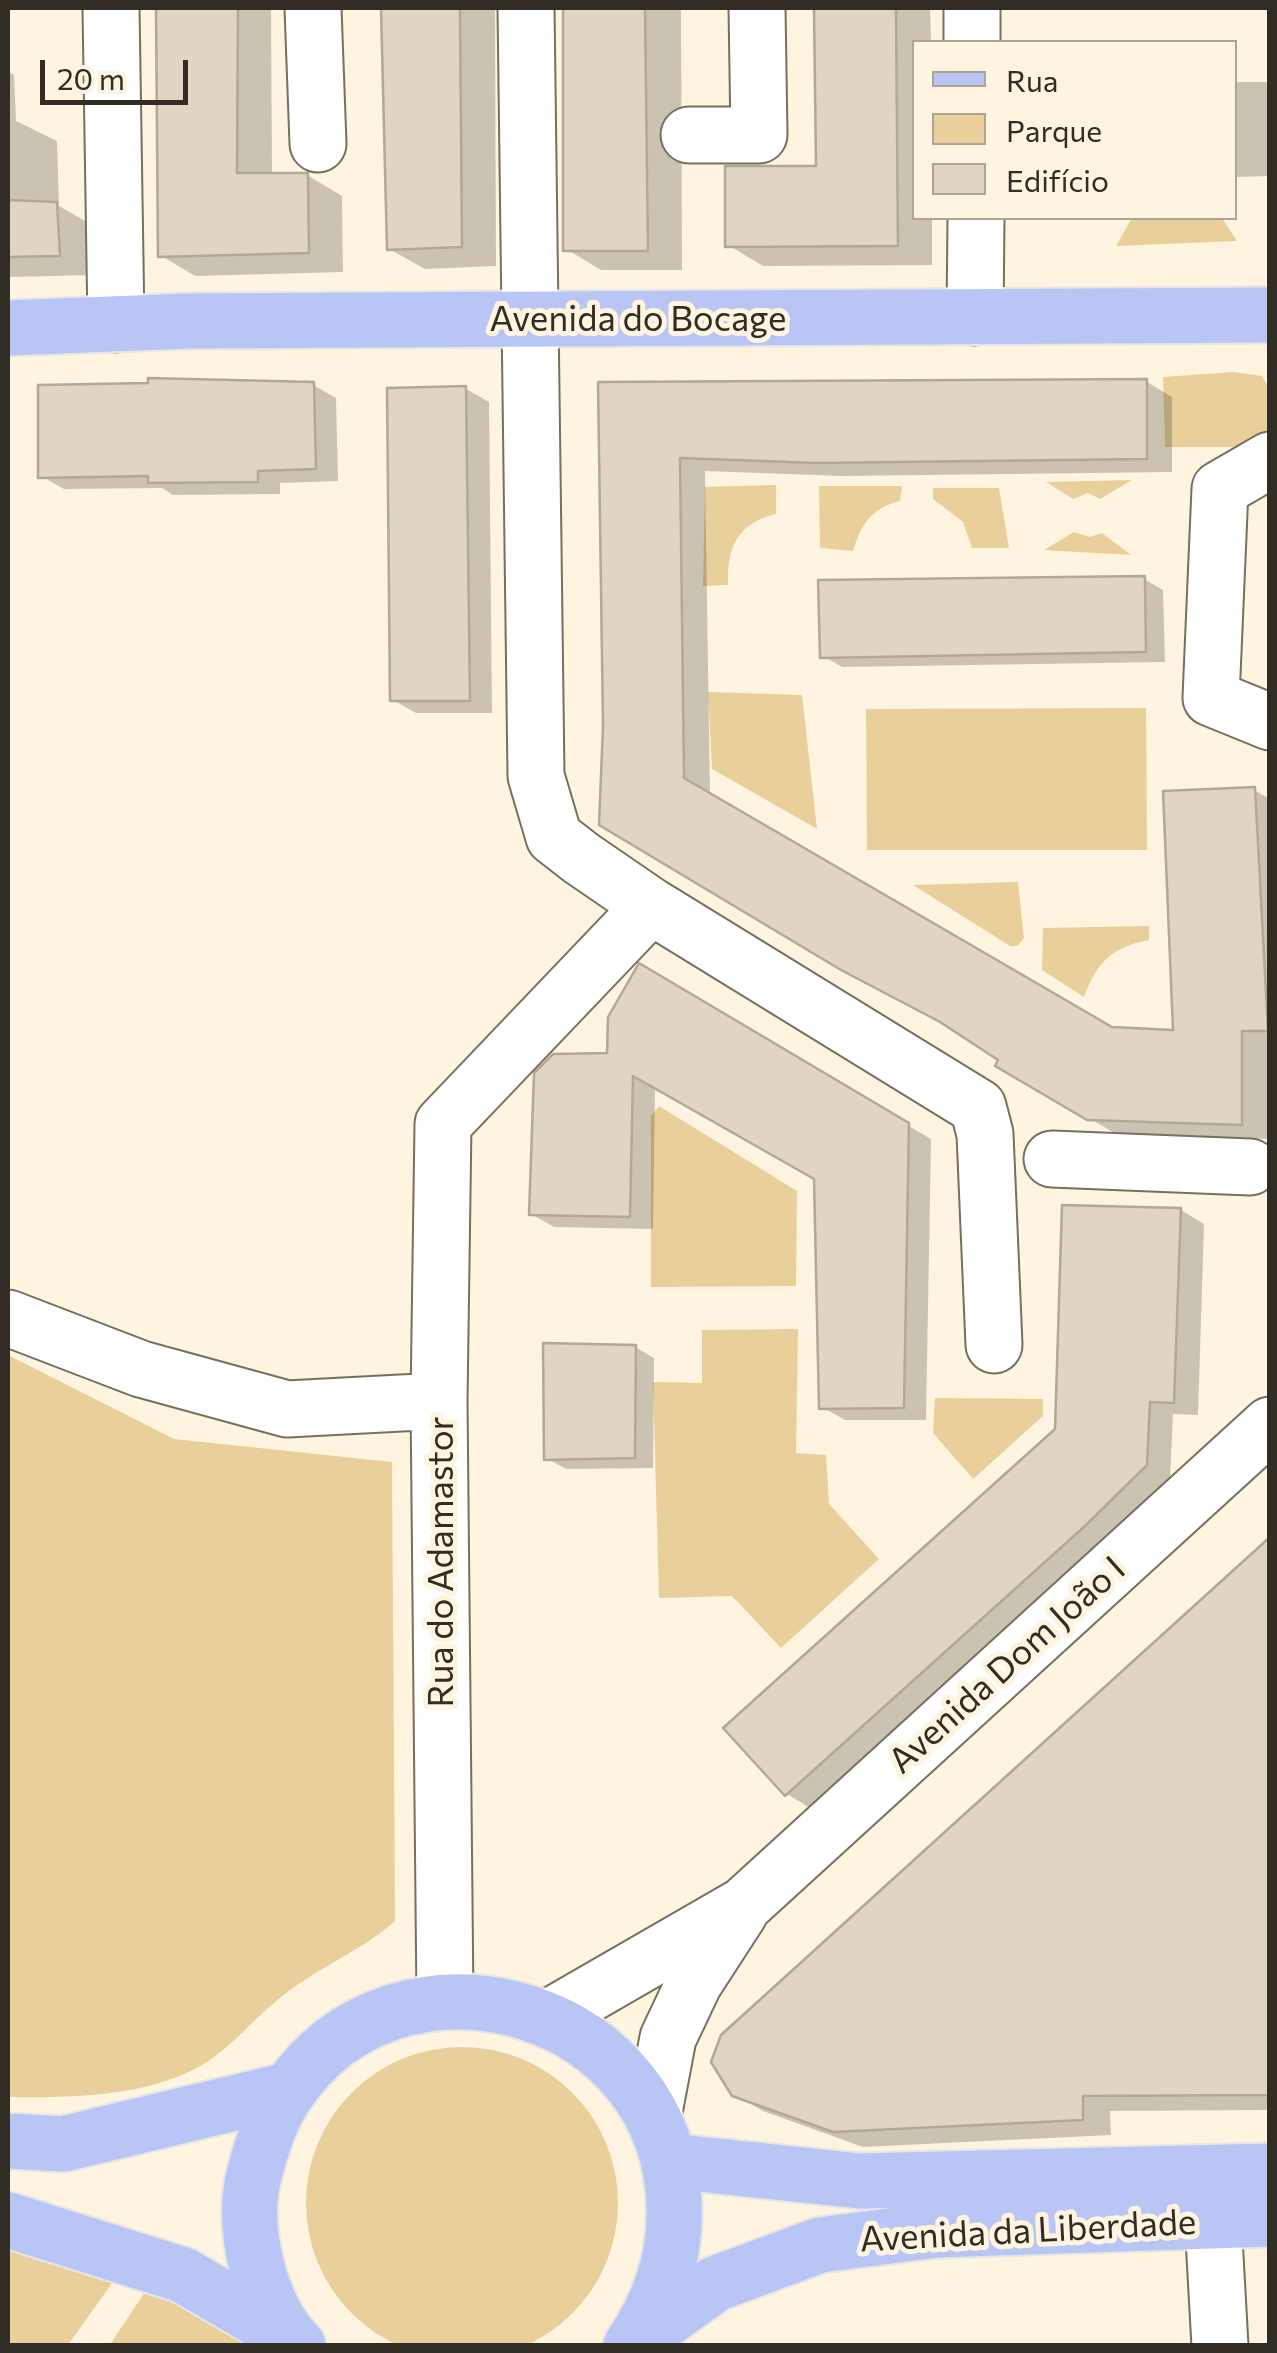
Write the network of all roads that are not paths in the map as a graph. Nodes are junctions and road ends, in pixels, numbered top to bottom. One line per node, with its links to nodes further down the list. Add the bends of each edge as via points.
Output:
1 (111, 8): 13 (street)
2 (312, 8): 8 (street)
3 (526, 8): 12 (street)
4 (757, 8): 7 (street, via 759,135)
5 (972, 8): 6 (street)
6 (972, 40)
7 (689, 135)
8 (318, 144)
9 (976, 220): 11 (street)
10 (1270, 315): 11 (main road, Avenida do Bocage)
11 (975, 318): 12 (main road, Avenida do Bocage)
12 (531, 320): 13 (main road, Avenida do Bocage); 17 (street, via 541,804 554,838)
13 (116, 324): 14 (main road, Avenida do Bocage)
14 (8, 328)
15 (1270, 460): 16 (street, via 1220,488 1211,698)
16 (1270, 722)
17 (651, 906): 21 (street, via 978,1107 985,1134); 22 (street, Rua do Adamastor, via 443,1124)
18 (1052, 1159): 19 (street)
19 (1250, 1167)
20 (8, 1318): 22 (street, via 142,1369 287,1409)
21 (994, 1345)
22 (439, 1401): 25 (street, Rua do Adamastor)
23 (1270, 1425): 24 (street, Avenida Dom João I)
24 (744, 1905): 26 (street, Avenida Dom João I); 28 (street, Avenida Dom João I, via 694,1982 668,2038)
25 (445, 2001): 26 (main road, via 498,2003); 27 (main road, via 384,2015 331,2046)
26 (548, 2018): 28 (main road, via 594,2044 628,2078)
27 (288, 2090): 29 (main road, via 63,2144); 34 (main road, via 264,2136 251,2188 252,2239 260,2273)
28 (662, 2139): 30 (main road, Avenida da Liberdade, via 860,2181); 35 (main road, via 676,2226 664,2288)
29 (8, 2140)
30 (1270, 2171)
31 (1270, 2219): 33 (main road, Avenida da Liberdade)
32 (8, 2220): 34 (main road, via 183,2275)
33 (1213, 2220): 35 (main road, Avenida da Liberdade, via 936,2230 820,2245 716,2284); 36 (street)
34 (294, 2341)
35 (632, 2345)
36 (1220, 2346)

